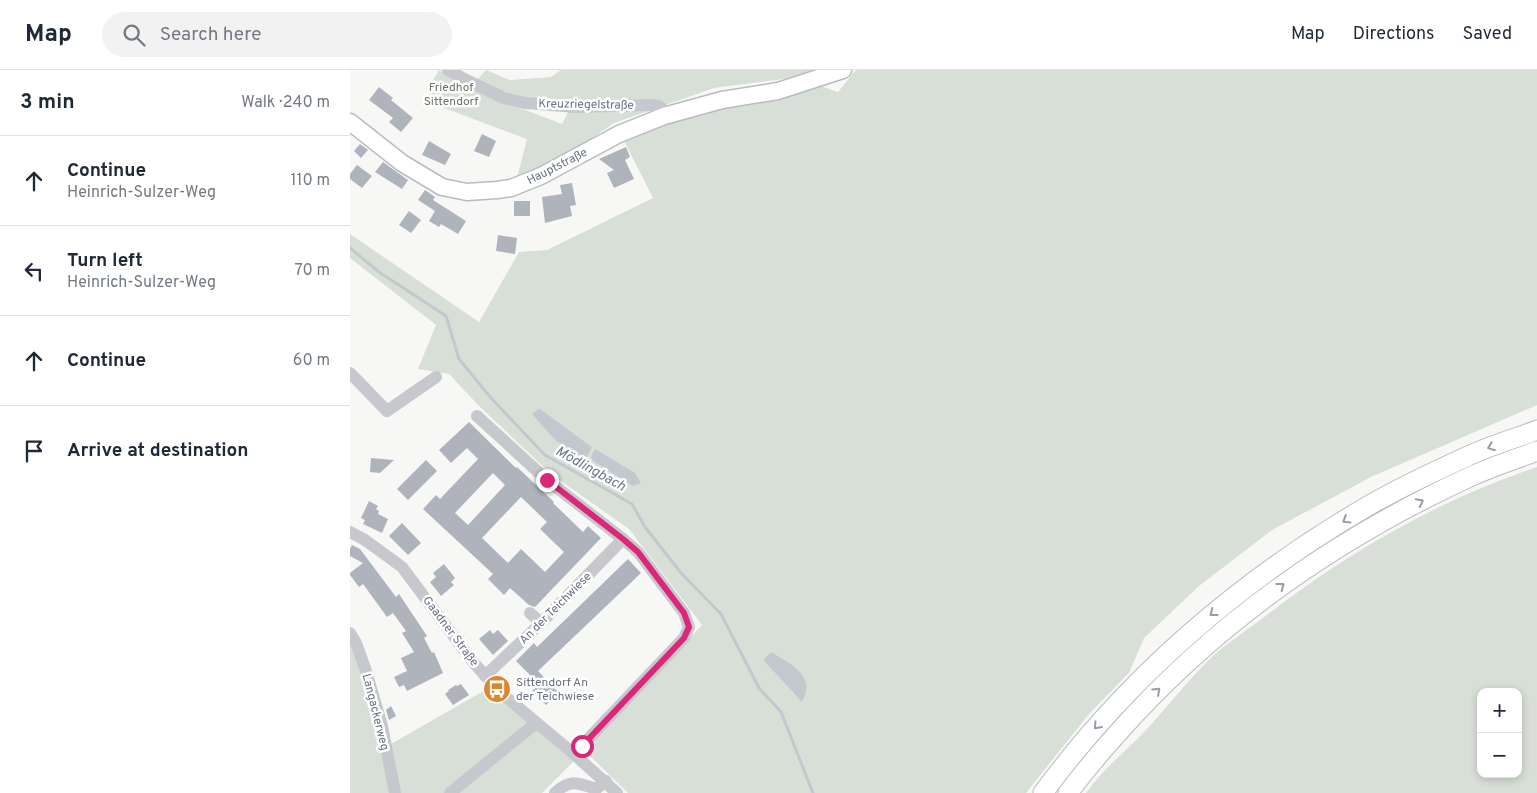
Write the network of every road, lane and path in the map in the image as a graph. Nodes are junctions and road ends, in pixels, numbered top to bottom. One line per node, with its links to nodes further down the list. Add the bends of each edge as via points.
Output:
1 (448, 70): 3 (street, Kreuzriegelstraße, via 504,98 525,103 653,105)
2 (843, 70): 3 (main road, Hauptstraße, via 778,91 722,100)
3 (668, 114): 4 (main road, Hauptstraße, via 619,134 542,176 511,188 467,192 442,188 402,163)
4 (350, 122)
5 (350, 373): 6 (street, via 387,411)
6 (436, 377)
7 (477, 416): 11 (street, via 547,480)
8 (1537, 430): 23 (highway, one-way to 23, via 1468,456 1368,506 1284,559 1206,619 1134,685 1066,761)
9 (1537, 451): 24 (highway, one-way to 9, via 1146,701 1218,634 1293,576 1378,523 1474,475)
10 (350, 532): 15 (street, Gaadner Straße, via 402,567)
11 (623, 539): 13 (street, An der Teichwiese); 17 (street, via 638,552 684,613 689,627 684,638)
12 (530, 613): 13 (street)
13 (541, 623): 15 (street, An der Teichwiese)
14 (350, 633): 19 (street, Langackerweg, via 366,671 382,726)
15 (485, 676): 16 (street, Gaadner Straße)
16 (536, 723): 17 (street, Gaadner Straße); 20 (street)
17 (574, 754): 18 (street, Gaadner Straße)
18 (606, 781): 21 (street, via 596,789 576,782 562,786); 22 (street, Gaadner Straße)
19 (394, 793)
20 (450, 793)
21 (555, 793)
22 (617, 793)
23 (1043, 793)
24 (1068, 793)

